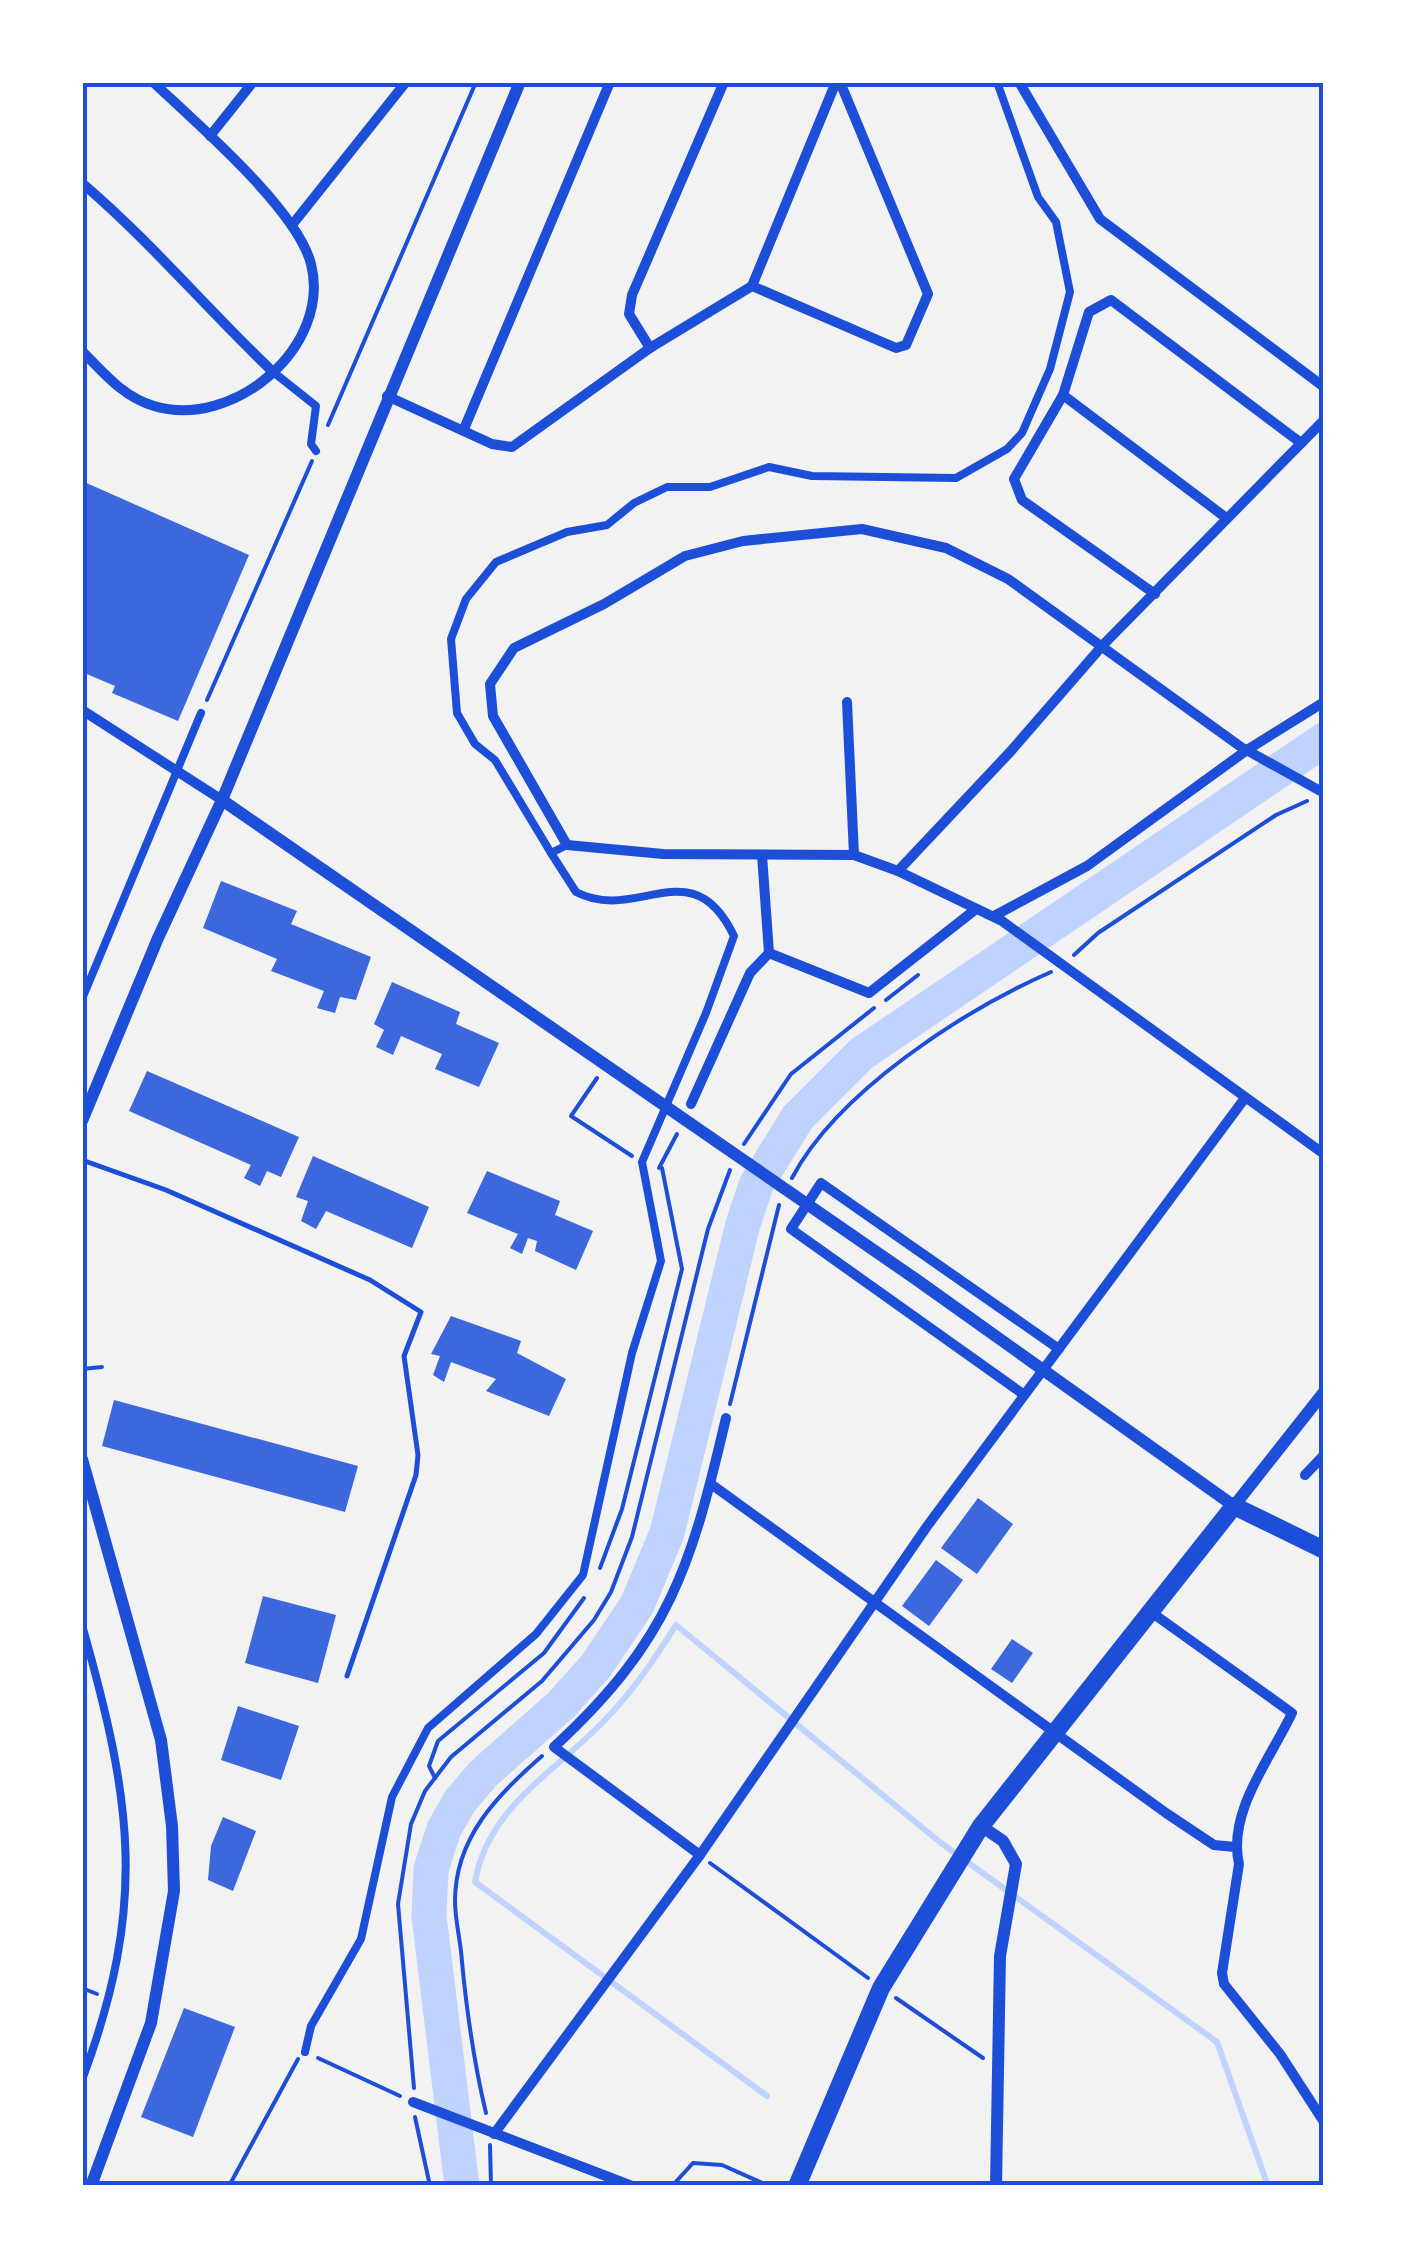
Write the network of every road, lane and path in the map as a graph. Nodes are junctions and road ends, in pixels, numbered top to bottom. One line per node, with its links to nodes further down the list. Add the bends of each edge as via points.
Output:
1 (153, 82): 11 (street)
2 (253, 82): 11 (street)
3 (406, 82): 13 (street)
4 (476, 82): 24 (path)
5 (520, 82): 19 (street)
6 (610, 82): 22 (street)
7 (724, 82): 15 (street, via 632,295 630,314)
8 (838, 82): 14 (street); 14 (street, via 928,294 906,345 896,348)
9 (996, 82): 37 (street, via 1038,197 1056,222 1070,292 1050,369 1022,434 956,478 812,476 769,467 710,487 667,487 608,525 567,532 496,562 466,599 451,639 457,713 495,760)
10 (1020, 82): 18 (street, via 1100,220)
11 (210, 136): 13 (street)
12 (82, 184): 17 (street, via 132,226)
13 (292, 224): 17 (street, via 310,261 314,300 297,345)
14 (752, 286): 15 (street)
15 (650, 348): 22 (street, via 512,447)
16 (82, 351): 17 (street, via 133,398 177,410 227,402)
17 (272, 371): 24 (street, via 316,406)
18 (1324, 387)
19 (388, 396): 22 (street); 34 (street)
20 (1064, 396): 23 (street, via 1089,312 1111,300); 25 (street); 26 (street, via 1014,479 1022,500)
21 (1324, 420): 23 (street)
22 (464, 430)
23 (1301, 443): 25 (street)
24 (316, 451): 31 (path)
25 (1225, 517): 26 (street)
26 (1154, 594): 27 (street)
27 (1103, 645): 32 (street); 36 (street, via 1008,578 946,548 896,534 862,528 743,541 685,556 530,638 495,671 493,716); 40 (street)
28 (847, 702): 39 (street)
29 (1324, 702): 32 (street)
30 (82, 710): 34 (street)
31 (201, 713): 46 (street)
32 (1247, 750): 33 (street); 42 (street, via 1087,866)
33 (1324, 793)
34 (222, 800): 47 (street); 50 (street)
35 (1308, 800): 44 (path, via 1098,933)
36 (567, 845): 37 (street); 38 (street)
37 (551, 852): 82 (street, via 566,881 590,899 694,892 721,909 734,936 642,1162 661,1261 632,1353 583,1576 536,1634 428,1728 392,1797 361,1939 311,2026)
38 (762, 855): 39 (street); 43 (street)
39 (854, 855): 40 (street)
40 (898, 870): 41 (street)
41 (976, 910): 42 (street); 43 (street, via 869,993)
42 (998, 918): 44 (street)
43 (769, 953): 49 (street, via 750,973)
44 (1064, 966): 48 (street); 56 (path, via 1016,987 879,1079 832,1124)
45 (918, 976): 52 (path, via 791,1074)
46 (82, 998)
47 (606, 1066): 51 (path, via 570,1116); 61 (street)
48 (1245, 1098): 53 (street); 58 (street)
49 (691, 1104)
50 (82, 1121)
51 (603, 1139)
52 (742, 1147)
53 (1324, 1154)
54 (82, 1160): 75 (lane, via 370,1280 421,1312 404,1356 416,1475)
55 (734, 1162): 85 (path, via 708,1230 632,1538 611,1592 542,1681 451,1757 412,1824 398,1904)
56 (789, 1183)
57 (781, 1199): 64 (path)
58 (1058, 1349): 61 (street); 63 (street, via 821,1183 791,1229)
59 (102, 1367): 60 (path)
60 (82, 1369)
61 (1042, 1370): 63 (street); 70 (street)
62 (1324, 1392): 70 (street)
63 (1023, 1394): 72 (street)
64 (726, 1418): 69 (street)
65 (1324, 1455): 67 (street)
66 (82, 1459): 68 (street)
67 (1305, 1475)
68 (86, 1480): 88 (street, via 161,1740 174,1891 152,2023)
69 (711, 1484): 72 (street); 77 (street, via 688,1562 661,1620 610,1692)
70 (1234, 1506): 71 (main road); 73 (main road)
71 (1324, 1550)
72 (878, 1602): 76 (street); 80 (street)
73 (1151, 1612): 76 (main road); 79 (street, via 1292,1713 1258,1778)
74 (82, 1625): 84 (street, via 120,1774 126,1880 119,1958)
75 (348, 1676)
76 (1058, 1733): 78 (main road); 79 (street, via 1214,1844)
77 (554, 1747): 80 (street); 87 (path, via 482,1817 456,1881 469,2034)
78 (980, 1826): 81 (main road); 83 (street, via 1003,1842 1016,1864 1000,1956)
79 (1235, 1847): 86 (street, via 1239,1864 1224,1934 1224,1984)
80 (700, 1856): 81 (path); 87 (street)
81 (881, 1988): 83 (path, via 978,2057); 95 (main road)
82 (305, 2052): 85 (path); 89 (path)
83 (997, 2062): 96 (street)
84 (82, 2080)
85 (418, 2104): 87 (street); 90 (path)
86 (1324, 2122)
87 (494, 2134): 91 (path); 92 (street)
88 (91, 2186)
89 (229, 2186)
90 (430, 2186)
91 (491, 2186)
92 (632, 2186)
93 (672, 2186): 94 (path, via 693,2163 710,2162)
94 (770, 2186)
95 (797, 2186)
96 (996, 2186)

